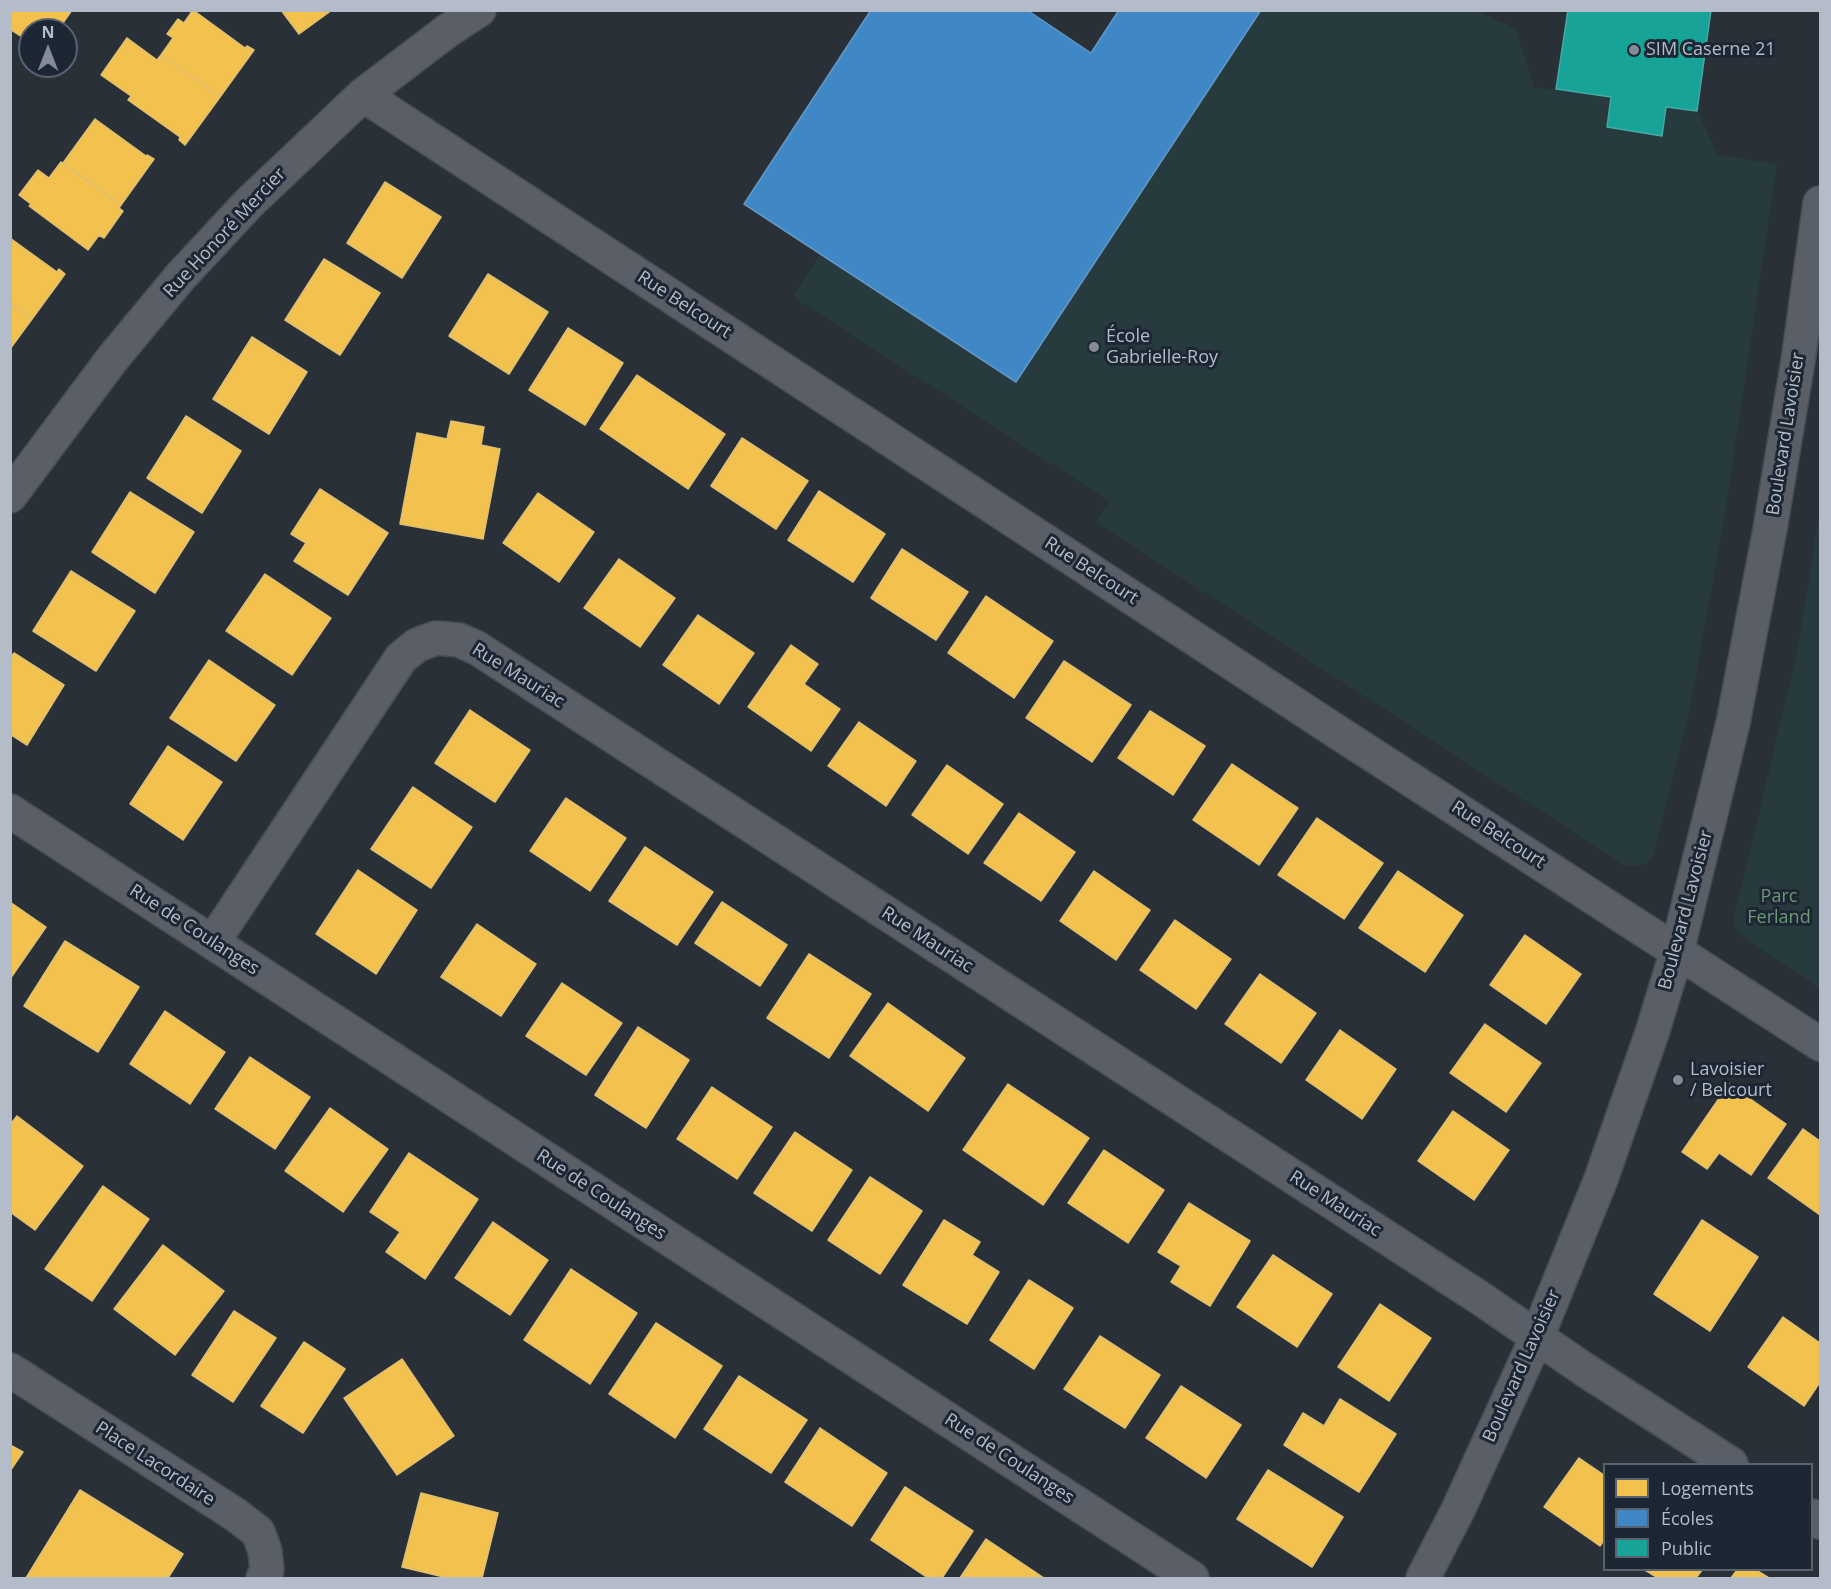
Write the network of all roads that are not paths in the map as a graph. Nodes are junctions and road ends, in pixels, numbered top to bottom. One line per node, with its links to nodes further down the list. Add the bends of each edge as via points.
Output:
1 (479, 10): 2 (street, Rue Honoré Mercier)
2 (363, 95): 5 (street, Rue Honoré Mercier, via 249,203 181,276 113,358); 8 (street, Rue Belcourt)
3 (1821, 203): 4 (street, Boulevard Lavoisier)
4 (1814, 308): 8 (street, Boulevard Lavoisier, via 1733,723)
5 (10, 496)
6 (10, 811): 7 (street, Rue de Coulanges)
7 (213, 942): 10 (street, Rue Mauriac, via 401,658 417,645 436,638 459,640 488,655); 14 (street, Rue de Coulanges)
8 (1677, 951): 9 (street, Rue Belcourt); 10 (street, Boulevard Lavoisier, via 1601,1179)
9 (1821, 1044)
10 (1537, 1336): 12 (street, Rue Mauriac); 15 (street, Boulevard Lavoisier)
11 (10, 1370): 13 (street, Place Lacordaire, via 258,1532 265,1551 267,1570)
12 (1729, 1463)
13 (263, 1578)
14 (1192, 1578)
15 (1423, 1578)

